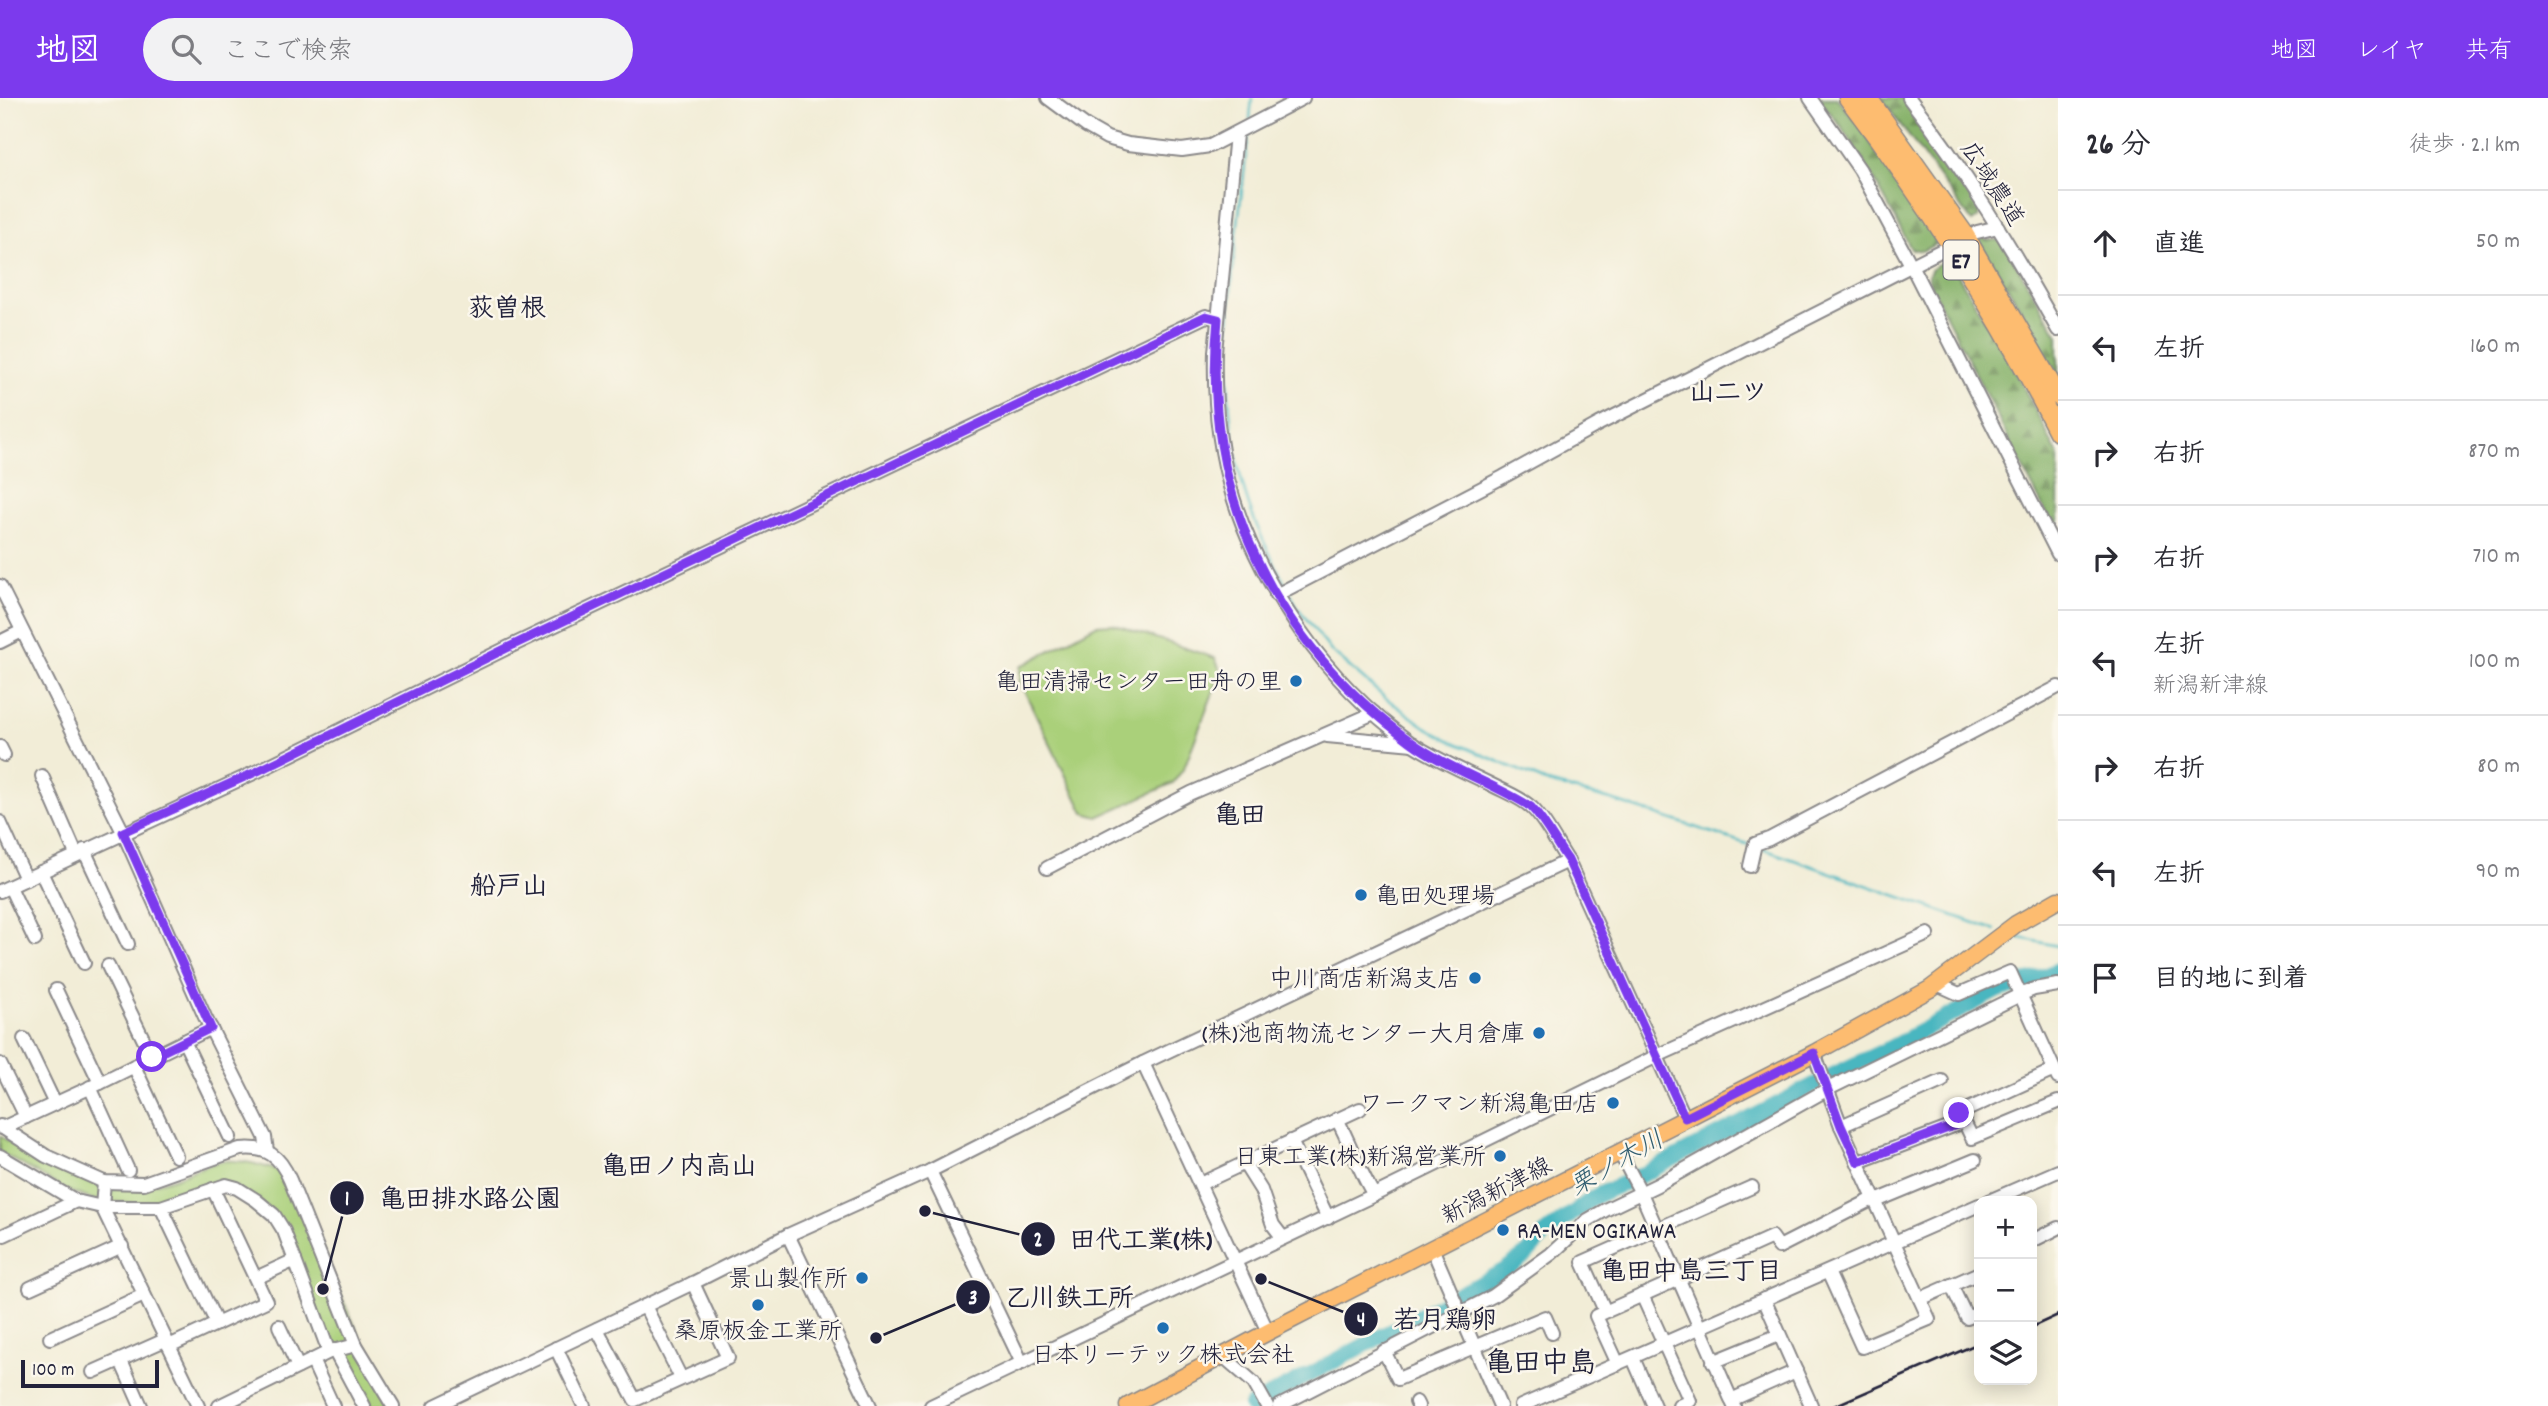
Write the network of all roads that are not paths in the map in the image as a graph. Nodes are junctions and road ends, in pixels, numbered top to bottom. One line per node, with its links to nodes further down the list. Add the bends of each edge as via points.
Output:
1 (1048, 98): 7 (street, via 1115,141 1195,149)
2 (1303, 98): 7 (street)
3 (1810, 98): 11 (street, via 1860,170)
4 (1848, 98): 15 (highway, E7, via 1948,239)
5 (1868, 98): 14 (highway, E7, via 1963,232)
6 (1909, 98): 8 (street, 広域農道)
7 (1239, 132): 12 (street)
8 (1998, 227): 9 (street); 13 (street, 広域農道)
9 (1977, 232)
10 (1944, 249): 11 (street)
11 (1912, 267): 16 (street); 18 (street, via 1599,424)
12 (1218, 319): 18 (street, via 1214,387 1221,448 1242,527); 27 (street, via 1206,316)
13 (2058, 330)
14 (2058, 396)
15 (2058, 432)
16 (2058, 554)
17 (0, 586): 19 (street)
18 (1278, 594): 22 (street, via 1323,663)
19 (22, 631): 20 (street); 27 (street)
20 (0, 642)
21 (2058, 687): 30 (street, via 1755,844)
22 (1374, 713): 23 (street); 24 (street)
23 (1323, 736): 24 (street); 31 (street, via 1191,793)
24 (1413, 744): 29 (street, via 1531,807)
25 (42, 776): 28 (street)
26 (0, 822): 33 (street)
27 (123, 832): 28 (street); 45 (street)
28 (80, 852): 32 (street); 38 (street)
29 (1568, 860): 49 (street); 51 (street)
30 (1750, 866)
31 (1047, 868)
32 (41, 872): 33 (street); 39 (street)
33 (26, 879): 34 (street)
34 (5, 889): 37 (street)
35 (2058, 900): 41 (main road, 新潟新津線, via 2016,924)
36 (1928, 934): 49 (street)
37 (34, 940)
38 (128, 944)
39 (84, 964)
40 (108, 966): 50 (street)
41 (1937, 984): 44 (street, via 1959,994 2010,972); 48 (main road, 新潟新津線)
42 (2058, 985): 44 (street)
43 (56, 990): 56 (street)
44 (2022, 994): 54 (street); 57 (street)
45 (211, 1028): 47 (street); 69 (street, via 265,1137)
46 (24, 1039): 59 (street)
47 (184, 1041): 50 (street); 67 (street)
48 (1814, 1053): 57 (street); 62 (main road, 新潟新津線)
49 (1657, 1056): 62 (street); 84 (street)
50 (152, 1057): 53 (street)
51 (1143, 1063): 77 (street); 80 (street)
52 (0, 1064): 61 (street)
53 (134, 1066): 56 (street); 72 (street)
54 (2056, 1074): 64 (street, via 1959,1113)
55 (1942, 1080): 65 (street)
56 (95, 1085): 59 (street); 76 (street)
57 (1828, 1089): 65 (street); 83 (street)
58 (2058, 1102): 64 (street, via 1972,1138)
59 (55, 1104): 61 (street)
60 (1360, 1109): 63 (street)
61 (26, 1117): 66 (street)
62 (1685, 1118): 70 (main road, 新潟新津線)
63 (1337, 1119): 68 (street); 84 (street)
64 (1964, 1122): 74 (street)
65 (1841, 1126): 74 (street)
66 (1, 1127): 79 (street, via 46,1156)
67 (230, 1136)
68 (1291, 1141): 75 (street); 91 (street)
69 (267, 1151): 79 (street, via 240,1149 144,1183); 128 (street, via 284,1165)
70 (1620, 1153): 83 (street); 100 (main road, 新潟新津線)
71 (0, 1156): 87 (street)
72 (176, 1157)
73 (1975, 1160): 86 (street)
74 (1858, 1162): 86 (street)
75 (1244, 1163): 80 (street); 96 (street)
76 (128, 1170)
77 (930, 1171): 95 (street); 138 (street)
78 (2058, 1171): 85 (street)
79 (104, 1182): 88 (street)
80 (1200, 1184): 102 (street)
81 (1752, 1187): 93 (street)
82 (213, 1189): 89 (street); 101 (street, via 237,1188 274,1215); 105 (street)
83 (1641, 1193): 93 (street); 116 (street, via 1588,1220 1524,1275)
84 (1374, 1195): 91 (street)
85 (2000, 1196)
86 (1876, 1200): 98 (street); 106 (street, via 1779,1247 1772,1237)
87 (76, 1201): 88 (street); 94 (street)
88 (102, 1207): 89 (street); 99 (street)
89 (162, 1207): 118 (street)
90 (1974, 1207): 98 (street)
91 (1328, 1217): 96 (street)
92 (2058, 1228): 97 (street)
93 (1657, 1230): 106 (street); 115 (street, via 1583,1262)
94 (4, 1235)
95 (788, 1235): 107 (street); 154 (street)
96 (1283, 1238): 102 (street)
97 (2037, 1238)
98 (1895, 1242): 103 (street); 113 (street)
99 (122, 1246): 109 (street); 111 (street)
100 (1432, 1248): 116 (street); 122 (main road, 新潟新津線)
101 (295, 1260): 105 (street); 131 (street)
102 (1236, 1261): 122 (street); 138 (street)
103 (1828, 1272): 112 (street); 113 (street, via 1862,1347 1929,1319)
104 (1974, 1275): 108 (street)
105 (256, 1278): 118 (street, via 266,1301)
106 (1678, 1279): 110 (street); 120 (street)
107 (693, 1283): 114 (street); 143 (street, via 728,1358)
108 (1951, 1285): 113 (street); 117 (street, via 1967,1318)
109 (30, 1288)
110 (1642, 1295): 115 (street); 127 (street)
111 (144, 1296): 125 (street); 126 (street)
112 (1764, 1299): 120 (street); 124 (street)
113 (1920, 1299)
114 (645, 1306): 121 (street); 143 (street)
115 (1605, 1311): 139 (street, via 1596,1315)
116 (1459, 1312): 130 (street); 132 (street)
117 (1974, 1315)
118 (217, 1324): 126 (street)
119 (279, 1326): 140 (street)
120 (1699, 1327): 127 (street); 137 (street)
121 (597, 1329): 129 (street); 143 (street, via 635,1400)
122 (1268, 1332): 133 (main road, 新潟新津線)
123 (1552, 1333): 130 (street, via 1545,1318)
124 (1779, 1335): 137 (street); 141 (street)
125 (50, 1338)
126 (167, 1343): 136 (street); 148 (street)
127 (1663, 1344): 134 (street); 162 (street, via 1690,1401)
128 (356, 1345): 131 (street); 151 (street)
129 (556, 1348): 144 (street); 153 (street)
130 (1474, 1348): 132 (street, via 1398,1379); 159 (street)
131 (331, 1351): 135 (street); 150 (street)
132 (1384, 1351): 158 (street)
133 (1223, 1356): 156 (main road, 新潟新津線); 157 (street, via 1254,1382)
134 (1633, 1357): 139 (street); 161 (street)
135 (312, 1360): 140 (street); 146 (street)
136 (121, 1361): 142 (street); 147 (street)
137 (1713, 1362): 145 (street)
138 (1022, 1363): 155 (street)
139 (1618, 1364): 160 (street)
140 (298, 1367): 149 (street)
141 (1796, 1371): 145 (street); 163 (street)
142 (93, 1372)
143 (681, 1378)
144 (451, 1403): 152 (street)
145 (1733, 1403)
146 (330, 1405)
147 (141, 1406)
148 (198, 1406)
149 (219, 1406)
150 (364, 1406)
151 (393, 1406)
152 (435, 1406)
153 (584, 1406)
154 (870, 1406)
155 (931, 1406)
156 (1128, 1406)
157 (1268, 1406)
158 (1279, 1406)
159 (1500, 1406)
160 (1521, 1406)
161 (1654, 1406)
162 (1679, 1406)
163 (1810, 1406)

